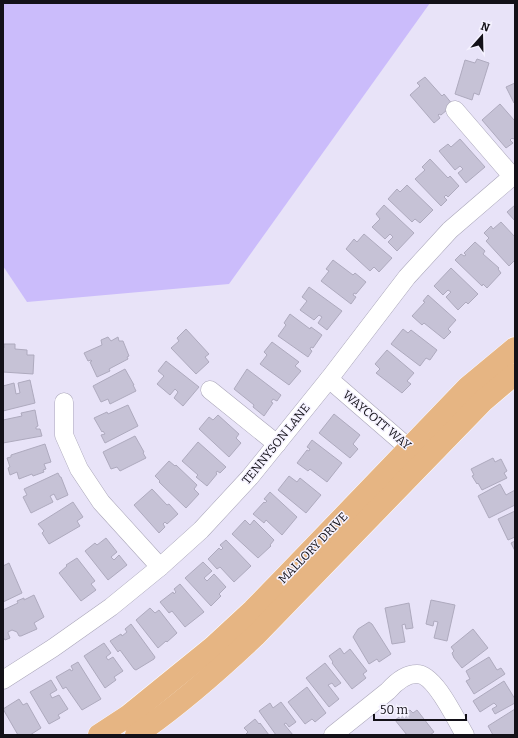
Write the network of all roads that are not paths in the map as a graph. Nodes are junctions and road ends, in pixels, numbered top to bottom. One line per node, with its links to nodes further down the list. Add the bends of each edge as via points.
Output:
1 (454, 110): 2 (street)
2 (514, 175): 5 (street, TENNYSON LANE, via 450,230 407,277)
3 (515, 348): 9 (main road, MALLORY DRIVE, via 468,387)
4 (515, 374): 9 (main road)
5 (329, 379): 8 (street, TENNYSON LANE); 9 (street, WAYCOTT WAY)
6 (210, 390): 8 (street)
7 (64, 402): 10 (street, via 64,435 79,469 101,502)
8 (277, 444): 10 (street, TENNYSON LANE, via 201,530)
9 (417, 454): 12 (main road, MALLORY DRIVE, via 213,647 128,716); 13 (main road, via 255,636 189,695)
10 (160, 567): 11 (street, TENNYSON LANE, via 111,607)
11 (3, 680)
12 (99, 735)
13 (136, 735)
14 (333, 735): 15 (street, via 395,683 418,674 431,681)
15 (465, 735)

